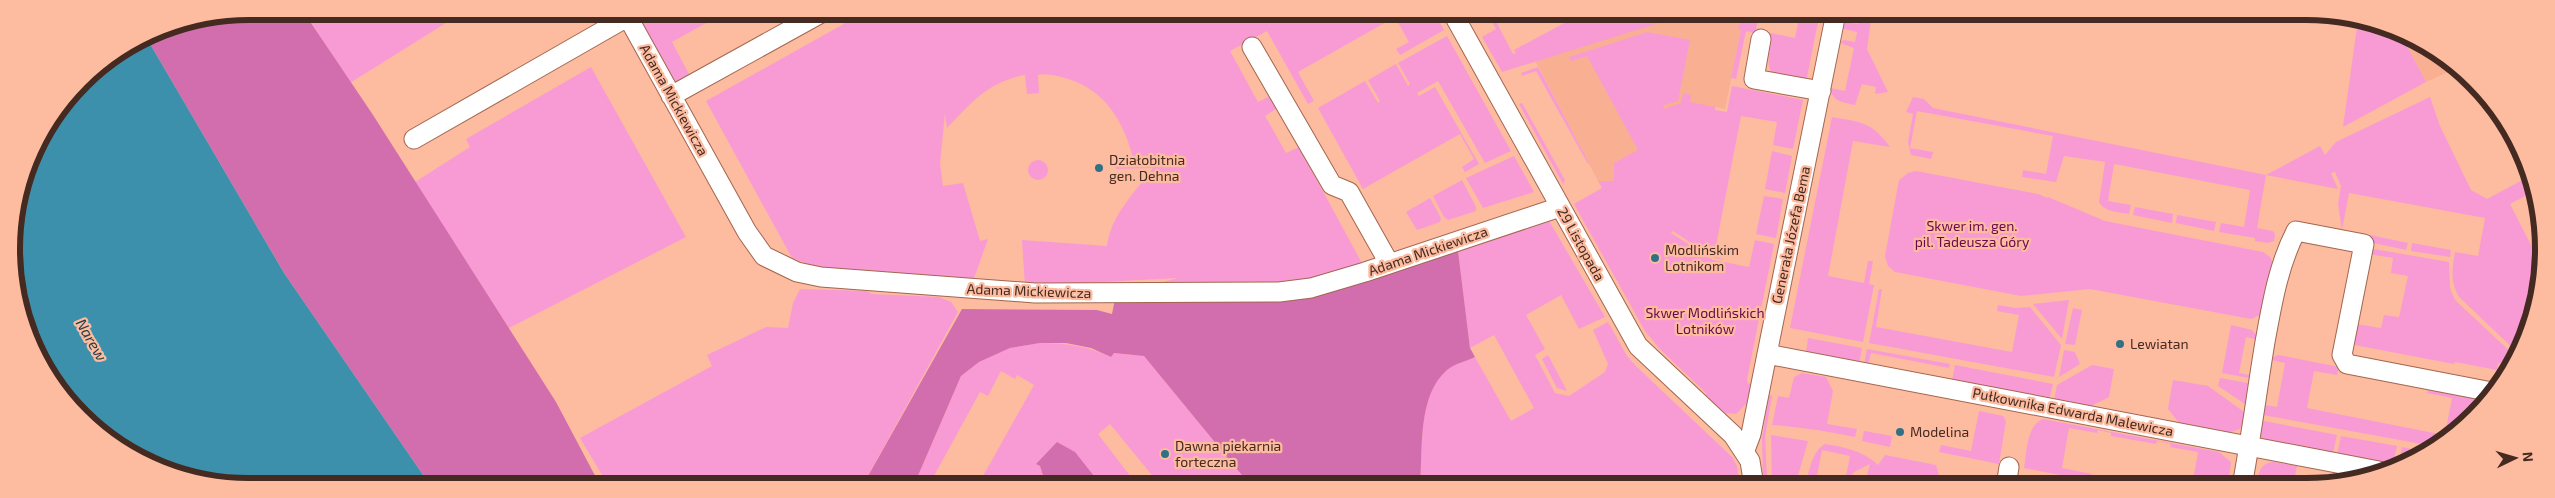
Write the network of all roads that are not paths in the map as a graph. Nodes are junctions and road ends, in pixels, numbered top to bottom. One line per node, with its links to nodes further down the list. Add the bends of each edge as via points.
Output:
1 (618, 20): 10 (street)
2 (633, 20): 9 (street, Adama Mickiewicza)
3 (809, 20): 9 (street)
4 (1456, 20): 11 (street, 29 Listopada)
5 (1835, 20): 8 (street, Generała Józefa Bema)
6 (1762, 40): 8 (street, via 1754,79)
7 (1252, 47): 12 (street, via 1332,185 1349,192)
8 (1821, 91): 13 (street, Generała Józefa Bema)
9 (671, 96): 12 (street, Adama Mickiewicza, via 747,232 764,256 797,272 821,277 1034,293 1280,292 1311,288)
10 (414, 139)
11 (1560, 206): 12 (street, Adama Mickiewicza); 16 (street, 29 Listopada, via 1638,346)
12 (1389, 263)
13 (1768, 354): 15 (street, Pułkownika Edwarda Malewicza); 16 (street, Generała Józefa Bema)
14 (2486, 391): 15 (street, via 2347,364 2342,355 2364,244 2296,231 2286,250 2274,295)
15 (2249, 446): 18 (street, Pułkownika Edwarda Malewicza); 21 (street)
16 (1745, 450): 19 (street)
17 (2010, 468): 20 (street)
18 (2369, 469)
19 (1753, 478)
20 (2008, 478)
21 (2243, 478)

